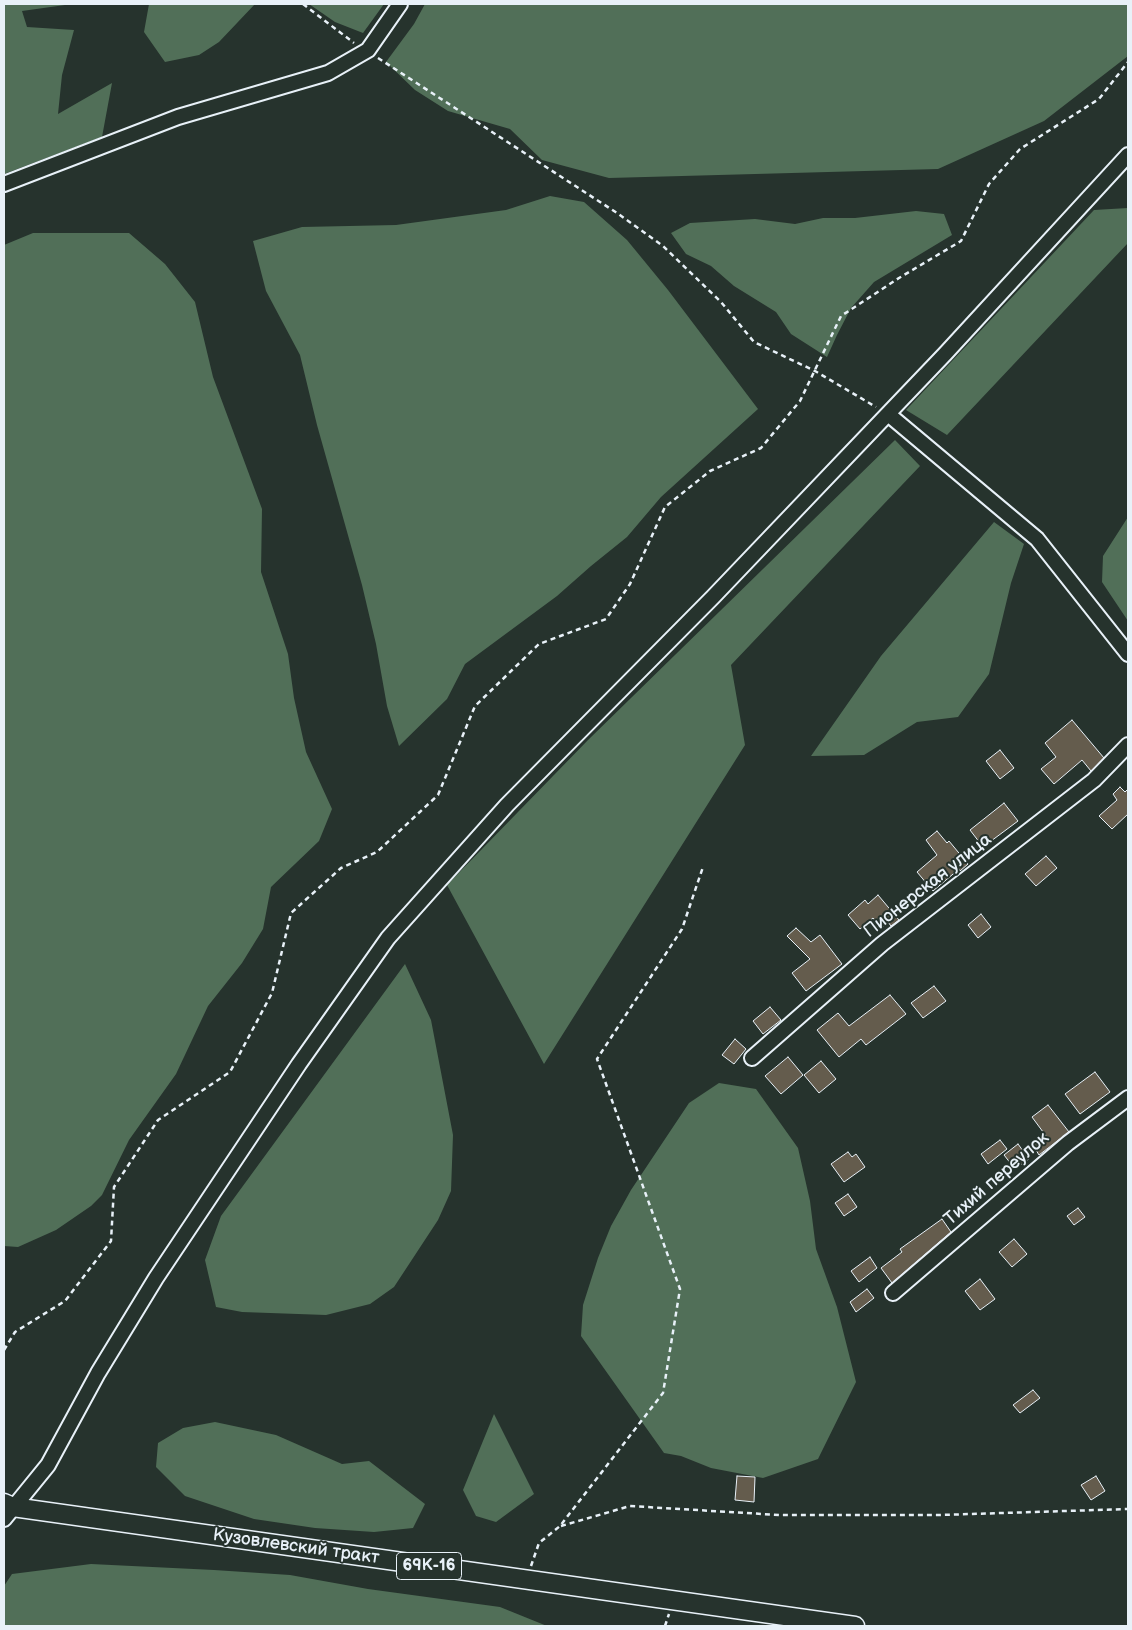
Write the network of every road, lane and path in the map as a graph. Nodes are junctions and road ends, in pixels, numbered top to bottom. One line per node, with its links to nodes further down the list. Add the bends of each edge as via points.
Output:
1 (303, 4): 3 (path)
2 (400, 4): 3 (street)
3 (366, 51): 6 (street, via 328,73 178,117); 7 (path, via 617,213 663,246 721,302 754,342)
4 (1128, 62): 7 (path, via 1099,99 1020,149 990,184 961,241 841,316)
5 (1128, 155): 8 (street)
6 (4, 184)
7 (815, 371): 8 (path); 15 (path, via 800,402 761,448 710,471 665,508 630,584 606,619 539,644 475,706 438,795 377,852 341,868 291,913 272,993 230,1072 158,1120 114,1187 111,1241 65,1301 15,1332)
8 (888, 414): 9 (street, via 1036,539); 17 (street, via 507,805 388,938 156,1278 98,1373 48,1466)
9 (1128, 654)
10 (1128, 745): 12 (street, Пионерская улица, via 1094,780 882,944)
11 (703, 867): 18 (path, via 682,929 597,1059 680,1289 663,1393)
12 (752, 1058)
13 (1128, 1098): 14 (street, Тихий переулок, via 1068,1143)
14 (893, 1293)
15 (4, 1350)
16 (1128, 1509): 18 (path, via 940,1515 779,1515 630,1506)
17 (7, 1510): 19 (main road, Кузовлевский тракт / 69К-16)
18 (560, 1526): 19 (path, via 539,1543)
19 (527, 1580): 20 (main road, Кузовлевский тракт / 69К-16)
20 (855, 1626)

